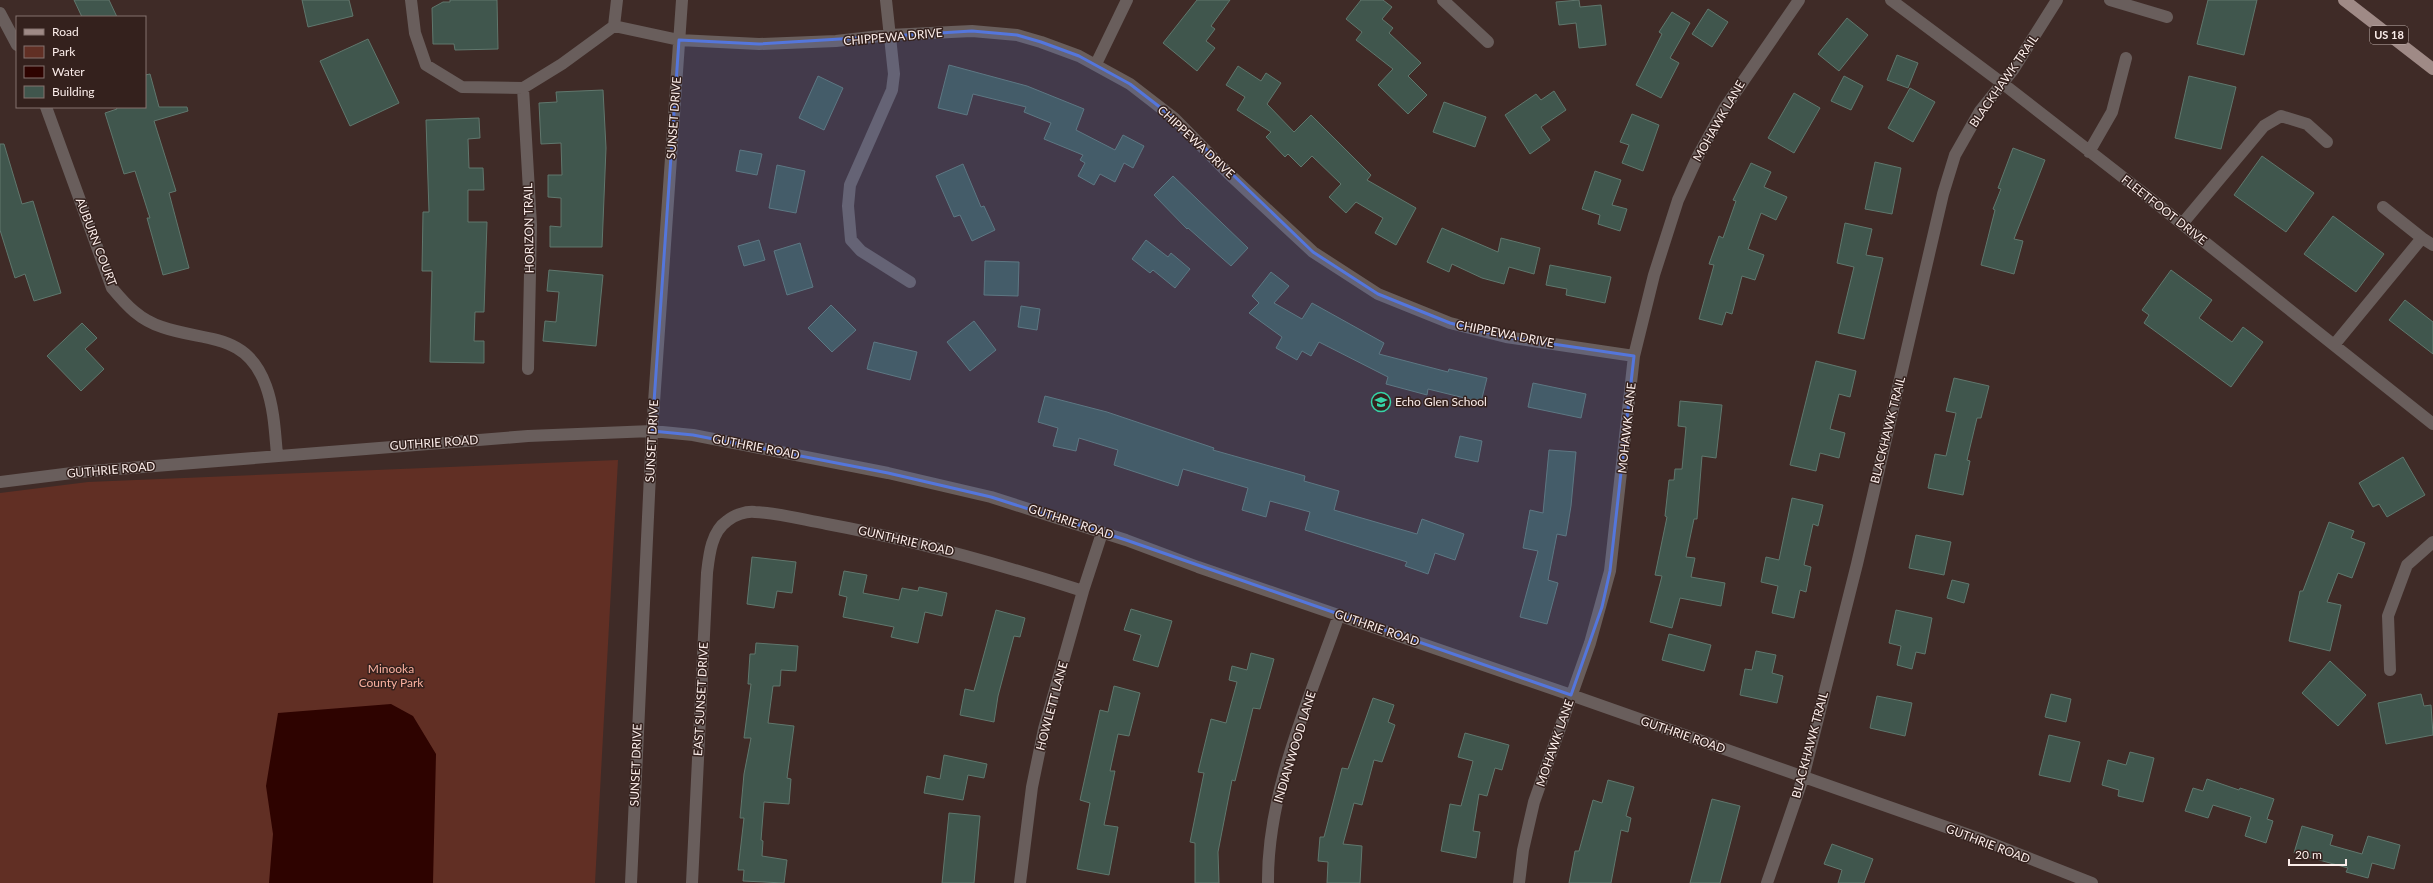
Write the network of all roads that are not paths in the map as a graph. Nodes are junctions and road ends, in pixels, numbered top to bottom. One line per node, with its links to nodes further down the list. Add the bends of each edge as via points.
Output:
1 (411, 0): 23 (street, via 415,33 426,65 462,87)
2 (618, 0): 14 (street)
3 (682, 0): 16 (street, SUNSET DRIVE)
4 (886, 0): 15 (street)
5 (1127, 0): 20 (street)
6 (1443, 0): 17 (street)
7 (1799, 0): 33 (street, MOHAWK LANE, via 1724,109 1698,156 1678,200 1654,275)
8 (1891, 0): 22 (street, FLEETFOOT DRIVE)
9 (2057, 0): 22 (street, BLACKHAWK TRAIL)
10 (2110, 0): 13 (street)
11 (2344, 0): 21 (main road, US 18)
12 (0, 13): 18 (street)
13 (2167, 17)
14 (614, 26): 16 (street); 23 (street, via 562,64)
15 (889, 35): 16 (street, CHIPPEWA DRIVE, via 836,41 759,44); 20 (street, CHIPPEWA DRIVE, via 972,31 1017,35 1054,46); 31 (street, via 894,74 892,90 850,185 848,206 851,240 861,251)
16 (679, 40): 36 (street, SUNSET DRIVE)
17 (1488, 42)
18 (16, 43)
19 (2126, 58): 26 (street, via 2112,112)
20 (1096, 64): 33 (street, CHIPPEWA DRIVE, via 1130,84 1174,118 1228,173 1313,252 1378,294 1450,323 1506,337)
21 (2433, 69)
22 (2002, 83): 26 (street, FLEETFOOT DRIVE); 46 (street, BLACKHAWK TRAIL, via 1980,111 1955,155 1943,194 1857,564)
23 (523, 88): 34 (street, HORIZON TRAIL, via 531,225)
24 (46, 108): 37 (street, AUBURN COURT, via 112,288 130,310 141,318 162,327 220,340 248,356 256,365 271,403)
25 (2327, 142): 28 (street, via 2307,124 2281,116 2264,126)
26 (2089, 152): 28 (street, FLEETFOOT DRIVE)
27 (2383, 207): 29 (street)
28 (2182, 224): 32 (street, FLEETFOOT DRIVE)
29 (2422, 238): 30 (street); 32 (street)
30 (2433, 245)
31 (910, 282)
32 (2334, 345): 35 (street, FLEETFOOT DRIVE)
33 (1634, 356): 45 (street, MOHAWK LANE, via 1610,571 1602,607)
34 (528, 369)
35 (2433, 424)
36 (652, 431): 37 (street, GUTHRIE ROAD, via 528,436); 40 (street, GUTHRIE ROAD, via 693,435 888,473 991,497); 47 (street, SUNSET DRIVE)
37 (278, 455): 38 (street, GUTHRIE ROAD, via 80,472)
38 (0, 482)
39 (726, 521): 42 (street, GUNTHRIE ROAD, via 739,515 756,512 840,527 960,554); 48 (street, EAST SUNSET DRIVE, via 711,547 707,573)
40 (1102, 533): 42 (street, HOWLETT LANE); 43 (street, GUTHRIE ROAD)
41 (2433, 542): 44 (street, via 2407,565 2388,616)
42 (1083, 591): 49 (street, HOWLETT LANE, via 1044,729 1032,787)
43 (1339, 615): 45 (street, GUTHRIE ROAD); 50 (street, INDIANWOOD LANE, via 1280,790 1268,851)
44 (2390, 670)
45 (1571, 695): 46 (street, GUTHRIE ROAD); 51 (street, MOHAWK LANE, via 1534,802 1523,850)
46 (1803, 778): 52 (street, BLACKHAWK TRAIL); 53 (street, GUTHRIE ROAD, via 1983,840)
47 (631, 883)
48 (692, 883)
49 (1020, 883)
50 (1268, 883)
51 (1520, 883)
52 (1767, 883)
53 (2092, 883)

